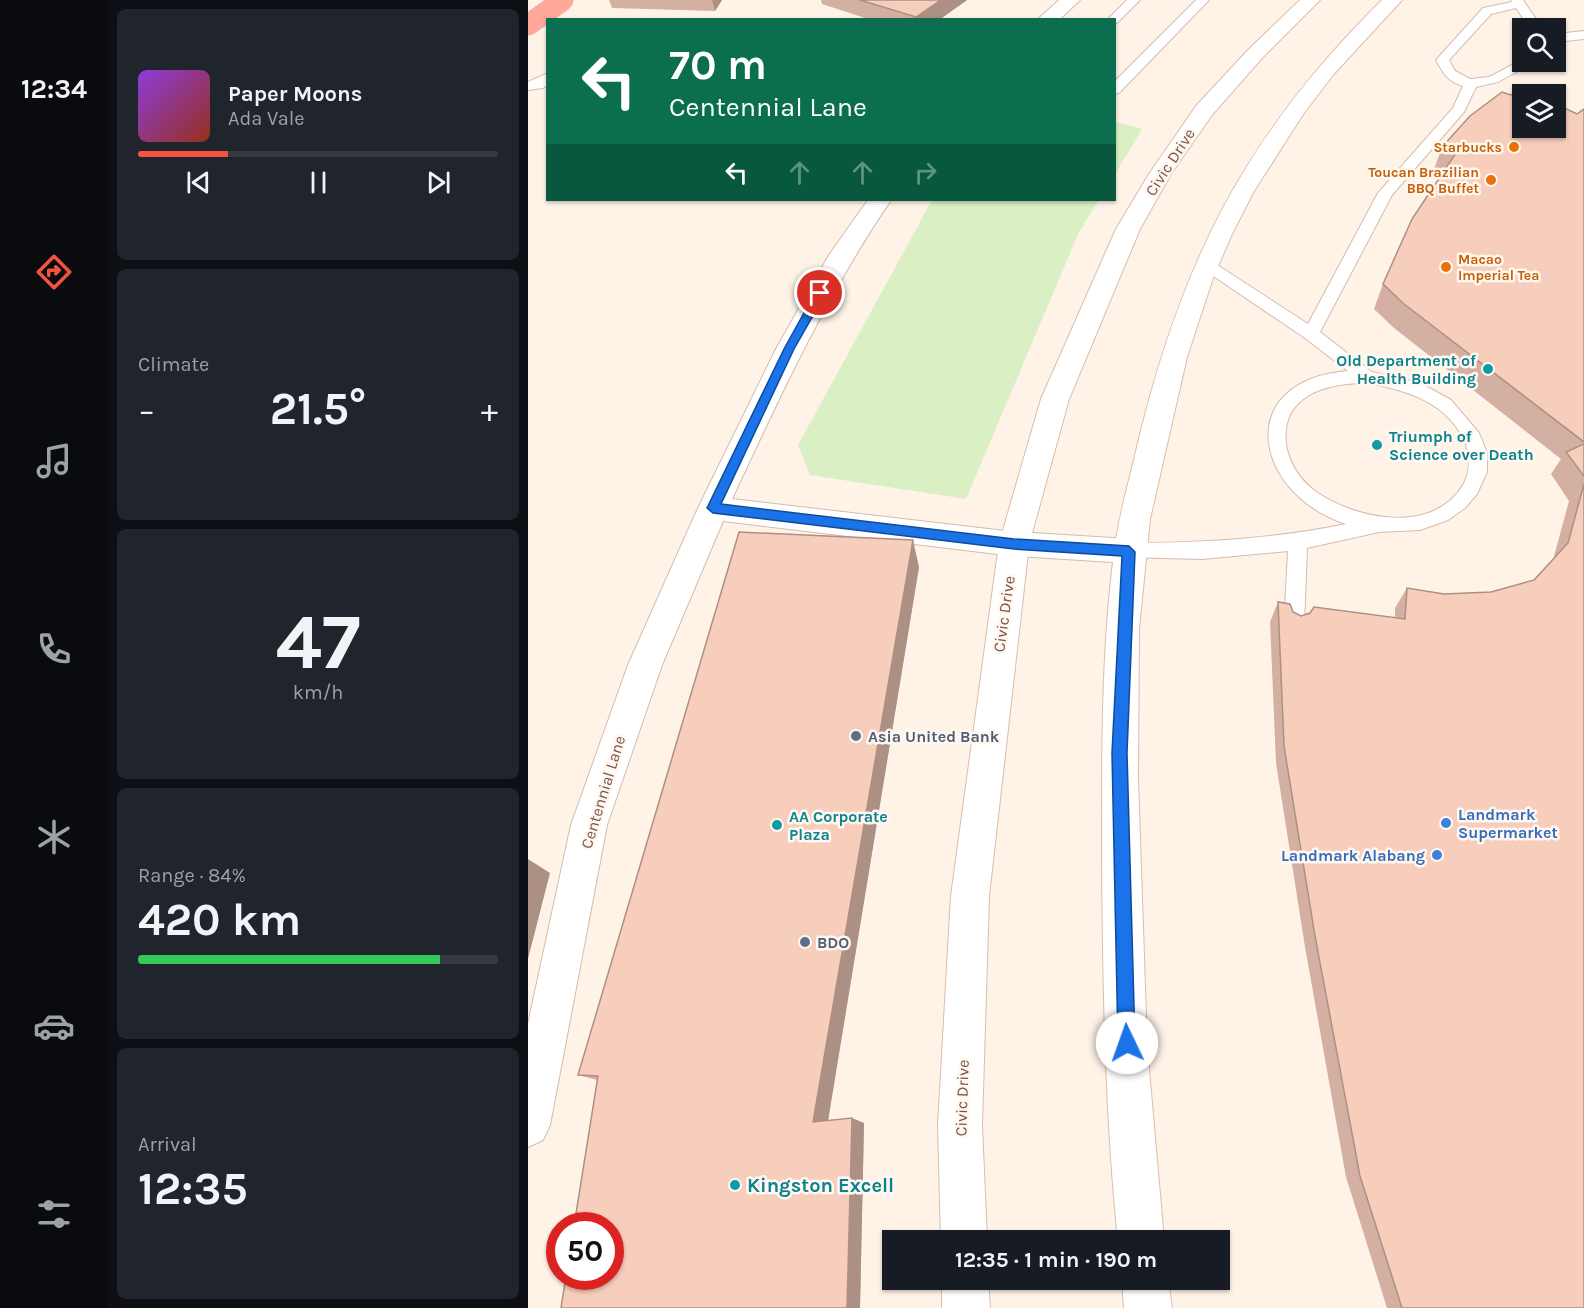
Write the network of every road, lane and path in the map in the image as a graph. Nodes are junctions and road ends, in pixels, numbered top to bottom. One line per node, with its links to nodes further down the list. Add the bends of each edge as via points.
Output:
1 (563, 0): 13 (highway, bridge)
2 (1071, 0): 9 (main road)
3 (1134, 0): 10 (lane)
4 (1203, 0): 20 (lane)
5 (1311, 0): 28 (main road, Civic Drive, via 1204,111 1128,229 1055,399)
6 (1393, 0): 22 (main road, via 1324,72 1280,130)
7 (1518, 2): 11 (lane); 18 (lane, via 1487,11 1442,60 1447,72)
8 (528, 17): 12 (lane)
9 (1048, 18)
10 (1115, 18)
11 (1529, 18)
12 (546, 22)
13 (528, 25)
14 (1584, 35): 15 (lane)
15 (1566, 37)
16 (1512, 71): 18 (lane, via 1499,78)
17 (546, 79): 19 (lane)
18 (1471, 83): 23 (lane, via 1460,109 1385,193)
19 (528, 86)
20 (1116, 88)
21 (878, 201): 25 (main road, Centennial Lane, via 841,255 789,349)
22 (1206, 265): 23 (lane); 29 (main road, via 1183,324)
23 (1311, 334): 24 (lane)
24 (1367, 376): 26 (lane, via 1335,379 1307,388 1286,405 1275,426 1276,451 1288,476 1311,499 1343,516); 26 (lane, via 1400,382 1453,412 1470,433 1479,456 1477,479 1465,500 1442,516 1413,525)
25 (713, 508): 28 (main road); 31 (main road, Centennial Lane, via 645,665 589,825)
26 (1379, 525): 27 (lane)
27 (1298, 542): 29 (lane, via 1202,551); 30 (lane)
28 (1014, 544): 29 (main road); 32 (main road, Civic Drive, via 970,896 960,1125)
29 (1129, 552): 33 (main road, via 1119,753 1131,1138)
30 (1294, 625)
31 (528, 1125)
32 (964, 1230)
33 (1140, 1230)
34 (965, 1290): 36 (main road)
35 (1146, 1290): 37 (main road)
36 (966, 1308)
37 (1148, 1308)

